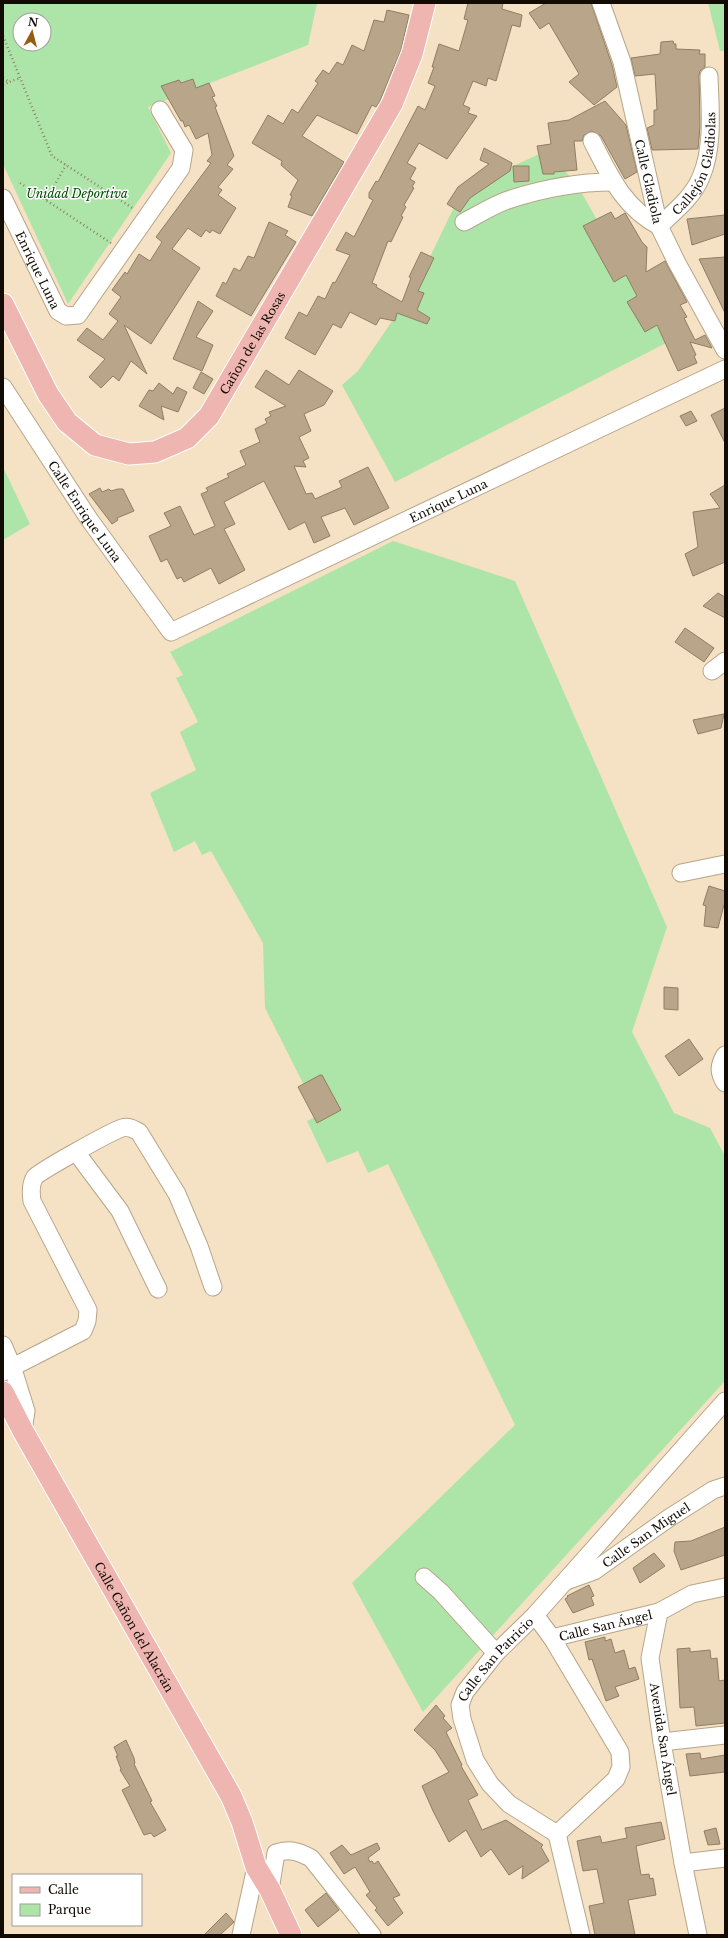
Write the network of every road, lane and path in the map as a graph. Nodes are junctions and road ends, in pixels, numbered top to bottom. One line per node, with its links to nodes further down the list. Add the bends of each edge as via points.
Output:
1 (425, 3): 20 (main road, Cañon de las Rosas, via 412,54 392,104 209,416 188,438 155,452 128,454 95,445 67,422 48,394)
2 (601, 3): 18 (street, Calle Gladiola, via 622,62)
3 (3, 36): 6 (path)
4 (709, 76): 18 (street, Callejón Gladiolas, via 710,124 701,178 688,198)
5 (3, 78): 7 (path)
6 (20, 78): 7 (path); 11 (path, via 52,156)
7 (9, 82): 8 (path)
8 (3, 84)
9 (160, 110): 16 (street, via 184,150 184,158 181,168)
10 (592, 141): 12 (street, Callejón Gladiolas)
11 (66, 166): 15 (path); 16 (path)
12 (613, 182): 17 (street, via 590,182 507,200); 18 (street, Callejón Gladiolas, via 634,209 645,219)
13 (20, 184): 15 (path)
14 (3, 198): 19 (street, Enrique Luna, via 58,311 66,316 78,315)
15 (46, 200): 19 (path)
16 (146, 218): 19 (street)
17 (464, 222)
18 (659, 226): 21 (street, Calle Gladiola)
19 (122, 252)
20 (3, 304)
21 (725, 350)
22 (725, 369): 24 (street, Enrique Luna)
23 (3, 387): 24 (street, Calle Enrique Luna, via 89,519)
24 (180, 633)
25 (725, 864): 26 (street)
26 (682, 873)
27 (725, 1055): 28 (street, via 719,1066)
28 (725, 1083)
29 (76, 1152): 30 (street, via 122,1128 131,1127 139,1132 177,1194); 31 (street, via 120,1211); 33 (street, via 35,1177 30,1191 32,1201 88,1310 87,1321 83,1331)
30 (213, 1287)
31 (158, 1289)
32 (3, 1345): 33 (street)
33 (8, 1369): 36 (street, via 26,1411)
34 (3, 1392): 36 (main road, Calle Cañon del Alacrán)
35 (725, 1401): 39 (street, Calle San Patricio)
36 (23, 1431): 50 (main road, Calle Cañon del Alacrán, via 231,1796)
37 (725, 1486): 39 (street, Calle San Miguel, via 669,1518 594,1571)
38 (424, 1578): 44 (street, via 441,1592)
39 (566, 1581): 42 (street, Calle San Patricio)
40 (725, 1587): 41 (street, via 692,1594)
41 (659, 1612): 43 (street, Calle San Ángel); 46 (street, Avenida San Ángel, via 650,1658)
42 (536, 1615): 43 (street, Calle San Patricio); 44 (street, Calle San Patricio)
43 (552, 1638): 47 (street, Calle San Patricio, via 620,1752 621,1767 616,1779)
44 (496, 1654): 47 (street, Calle San Patricio, via 465,1692 460,1705 475,1760 490,1784 509,1804)
45 (725, 1735): 46 (street)
46 (662, 1742): 49 (street, Avenida San Ángel)
47 (557, 1834): 55 (street)
48 (725, 1858): 49 (street)
49 (683, 1863): 56 (street, Avenida San Ángel)
50 (256, 1867): 51 (main road, Calle Cañon del Alacrán); 52 (street)
51 (270, 1890): 53 (main road, Calle Cañon del Alacrán); 54 (street, via 276,1853 284,1850 297,1851 311,1858)
52 (241, 1935)
53 (291, 1935)
54 (372, 1935)
55 (581, 1935)
56 (698, 1935)

